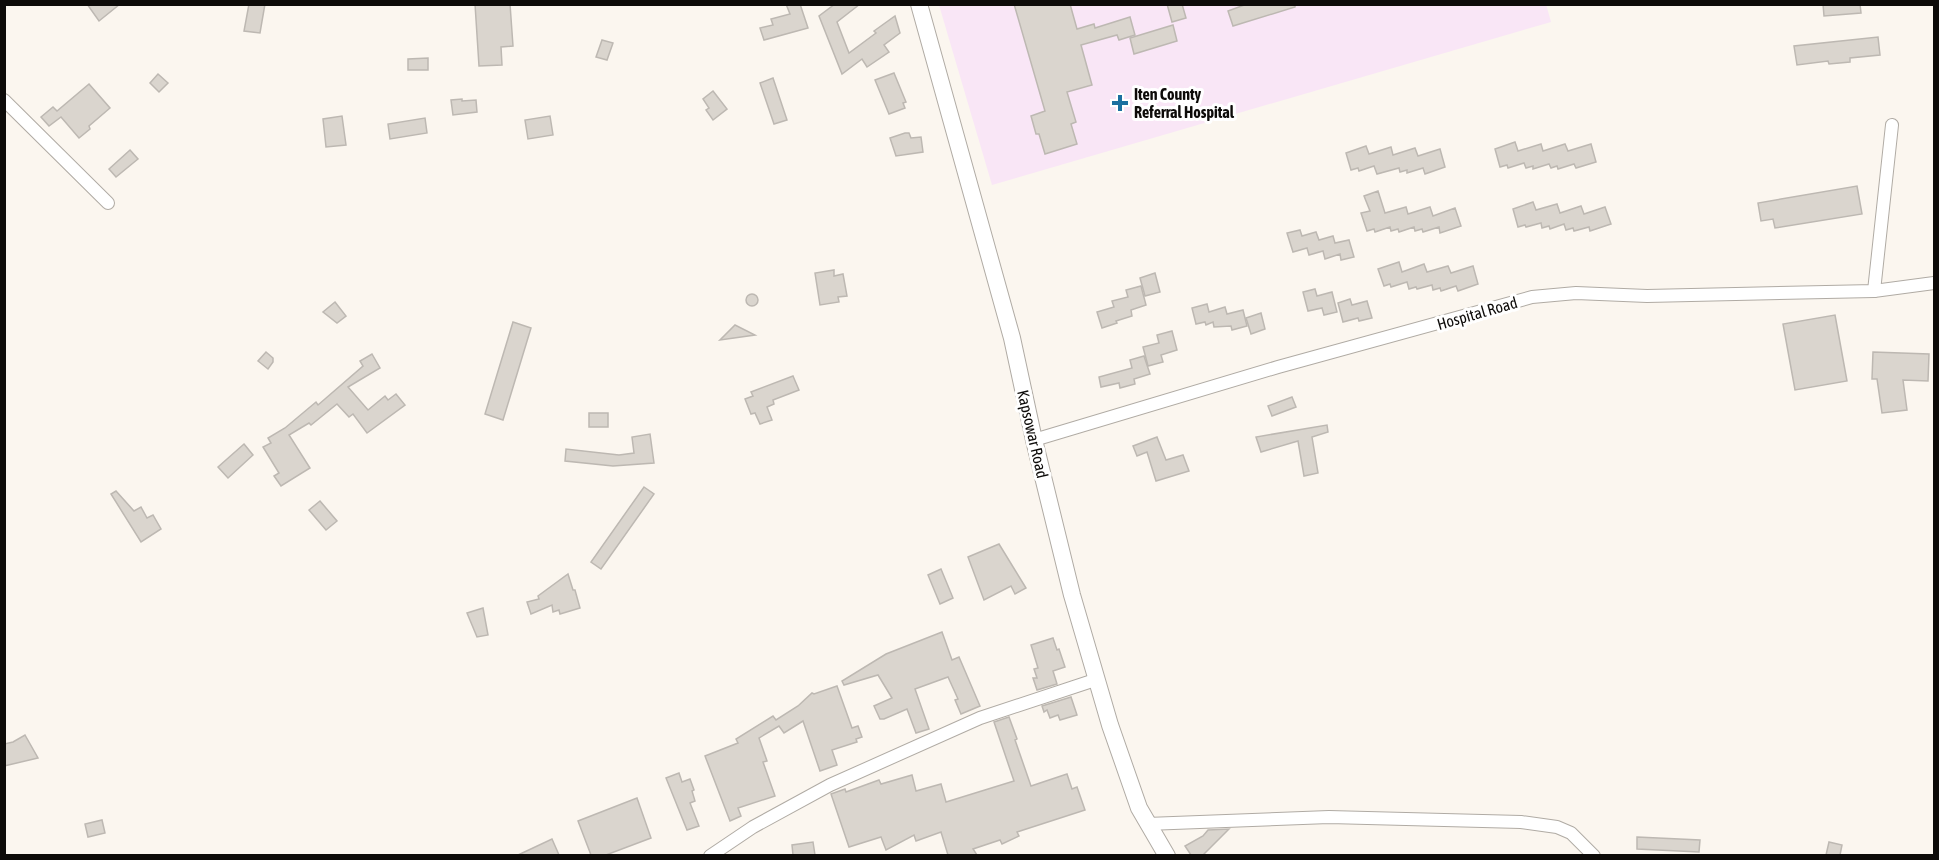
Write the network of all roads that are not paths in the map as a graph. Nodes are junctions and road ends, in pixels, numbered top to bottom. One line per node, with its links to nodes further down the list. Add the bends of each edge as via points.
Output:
1 (919, 4): 7 (main road, Kapsowar Road, via 1012,339)
2 (4, 100): 4 (street)
3 (1892, 125): 6 (street)
4 (108, 203)
5 (1935, 283): 6 (street, Hospital Road)
6 (1874, 291): 7 (street, Hospital Road, via 1647,296 1576,293 1532,297)
7 (1034, 440): 8 (main road, Kapsowar Road, via 1072,595)
8 (1098, 679): 9 (main road, Kapsowar Road, via 1110,725); 10 (street, via 980,718 830,785)
9 (1147, 824): 11 (main road, Kapsowar Road); 12 (street, via 1329,817 1521,822 1571,833)
10 (710, 855)
11 (1167, 855)
12 (1594, 855)

